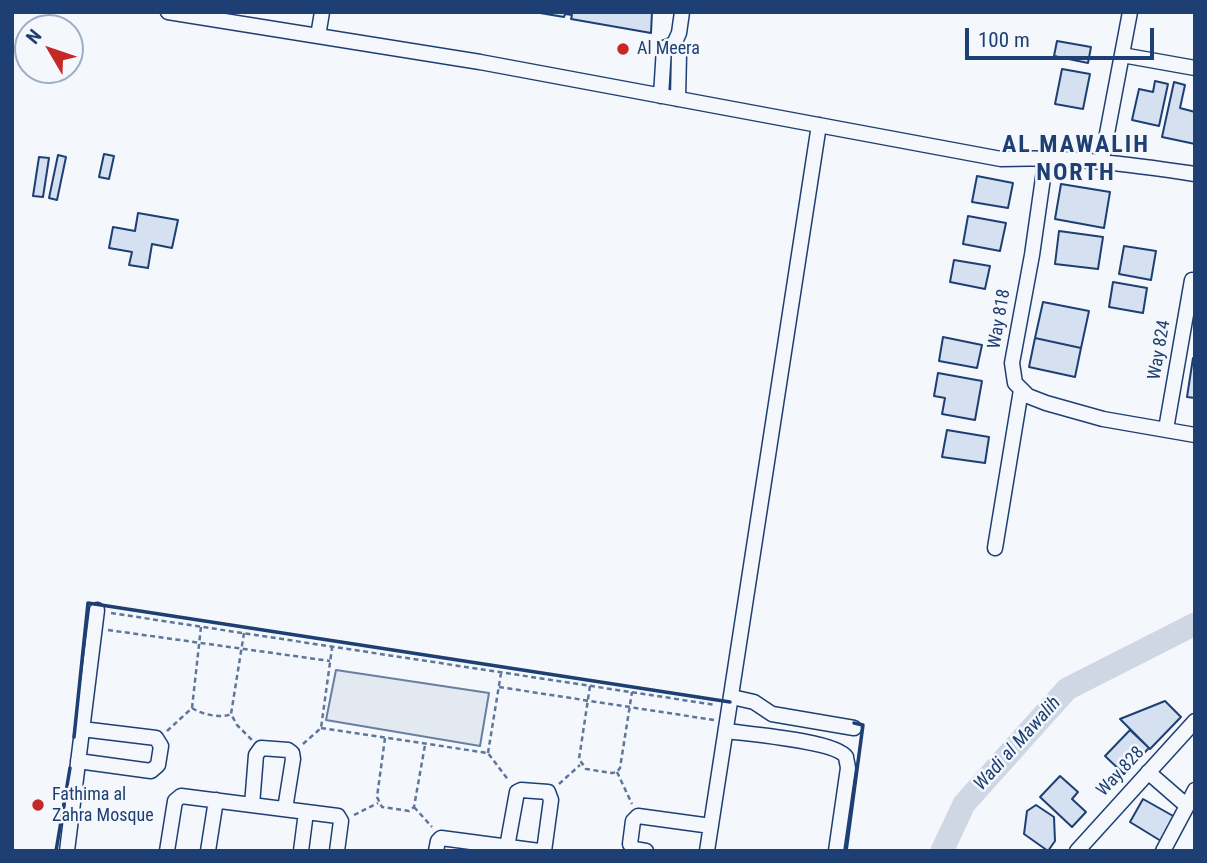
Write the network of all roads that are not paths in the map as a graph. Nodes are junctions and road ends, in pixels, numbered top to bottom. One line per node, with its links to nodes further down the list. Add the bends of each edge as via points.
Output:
1 (169, 12): 5 (street)
2 (322, 12): 5 (street)
3 (682, 12): 6 (street, via 679,33)
4 (1130, 12): 7 (street)
5 (318, 36): 9 (street)
6 (669, 46): 9 (street); 10 (street, via 679,54)
7 (1122, 55): 8 (street); 13 (street)
8 (1195, 68)
9 (661, 96): 10 (street)
10 (677, 99): 11 (street)
11 (819, 125): 12 (street, via 1001,159); 21 (street)
12 (1046, 157): 13 (street); 16 (street, Way 818, via 1012,363)
13 (1102, 160): 14 (street)
14 (1195, 174)
15 (1195, 281): 17 (street, Way 824)
16 (1021, 390): 17 (street, via 1103,419); 19 (street)
17 (1166, 429): 18 (street)
18 (1195, 435)
19 (995, 548)
20 (97, 610): 23 (street)
21 (729, 714): 24 (street, via 754,702 772,714); 33 (street); 45 (street, via 839,751 846,758)
22 (1195, 721): 26 (street, Way 828)
23 (82, 729): 25 (street); 25 (street, via 158,739 161,746 158,765 151,771)
24 (853, 729)
25 (78, 761): 37 (street)
26 (1147, 772): 30 (street); 46 (street, Way 828)
27 (1195, 790): 30 (street)
28 (216, 800): 29 (street); 38 (street, via 181,796 175,800); 39 (street)
29 (252, 805): 31 (street); 31 (street, via 256,755 261,748 288,750 293,759)
30 (1187, 806): 47 (street)
31 (285, 809): 32 (street)
32 (306, 812): 40 (street); 41 (street, via 340,819)
33 (711, 826): 43 (street, via 638,816 630,844); 44 (street)
34 (439, 844): 35 (street)
35 (473, 846): 36 (street)
36 (507, 846): 42 (street); 42 (street, via 517,792 548,792 551,800)
37 (67, 851)
38 (167, 851)
39 (208, 851)
40 (301, 851)
41 (337, 851)
42 (542, 851)
43 (646, 851)
44 (707, 851)
45 (836, 851)
46 (1077, 851)
47 (1163, 851)

